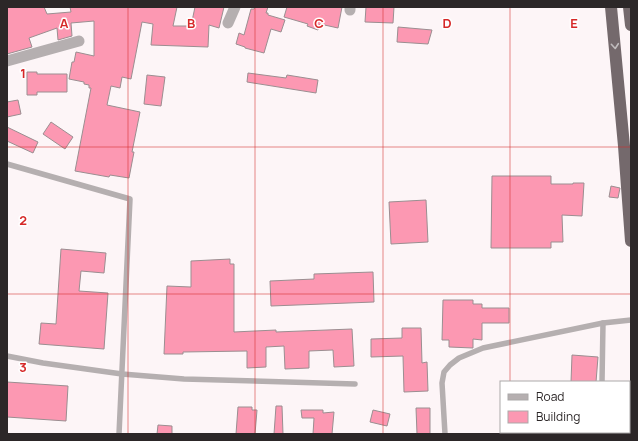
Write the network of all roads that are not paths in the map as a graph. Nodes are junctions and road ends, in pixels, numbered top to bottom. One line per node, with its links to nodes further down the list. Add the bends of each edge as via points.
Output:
1 (235, 7): 4 (street)
2 (611, 7): 9 (highway, one-way to 9)
3 (629, 7): 5 (highway)
4 (228, 23)
5 (631, 25)
6 (79, 41): 7 (street)
7 (7, 61)
8 (7, 164): 13 (lane, via 130,199)
9 (631, 241)
10 (631, 320): 11 (lane)
11 (603, 323): 14 (lane); 17 (lane, via 483,348 459,358 444,372 442,383)
12 (7, 356): 13 (lane)
13 (122, 374): 15 (lane, via 184,379); 16 (lane)
14 (602, 381)
15 (355, 384)
16 (119, 434)
17 (445, 434)

